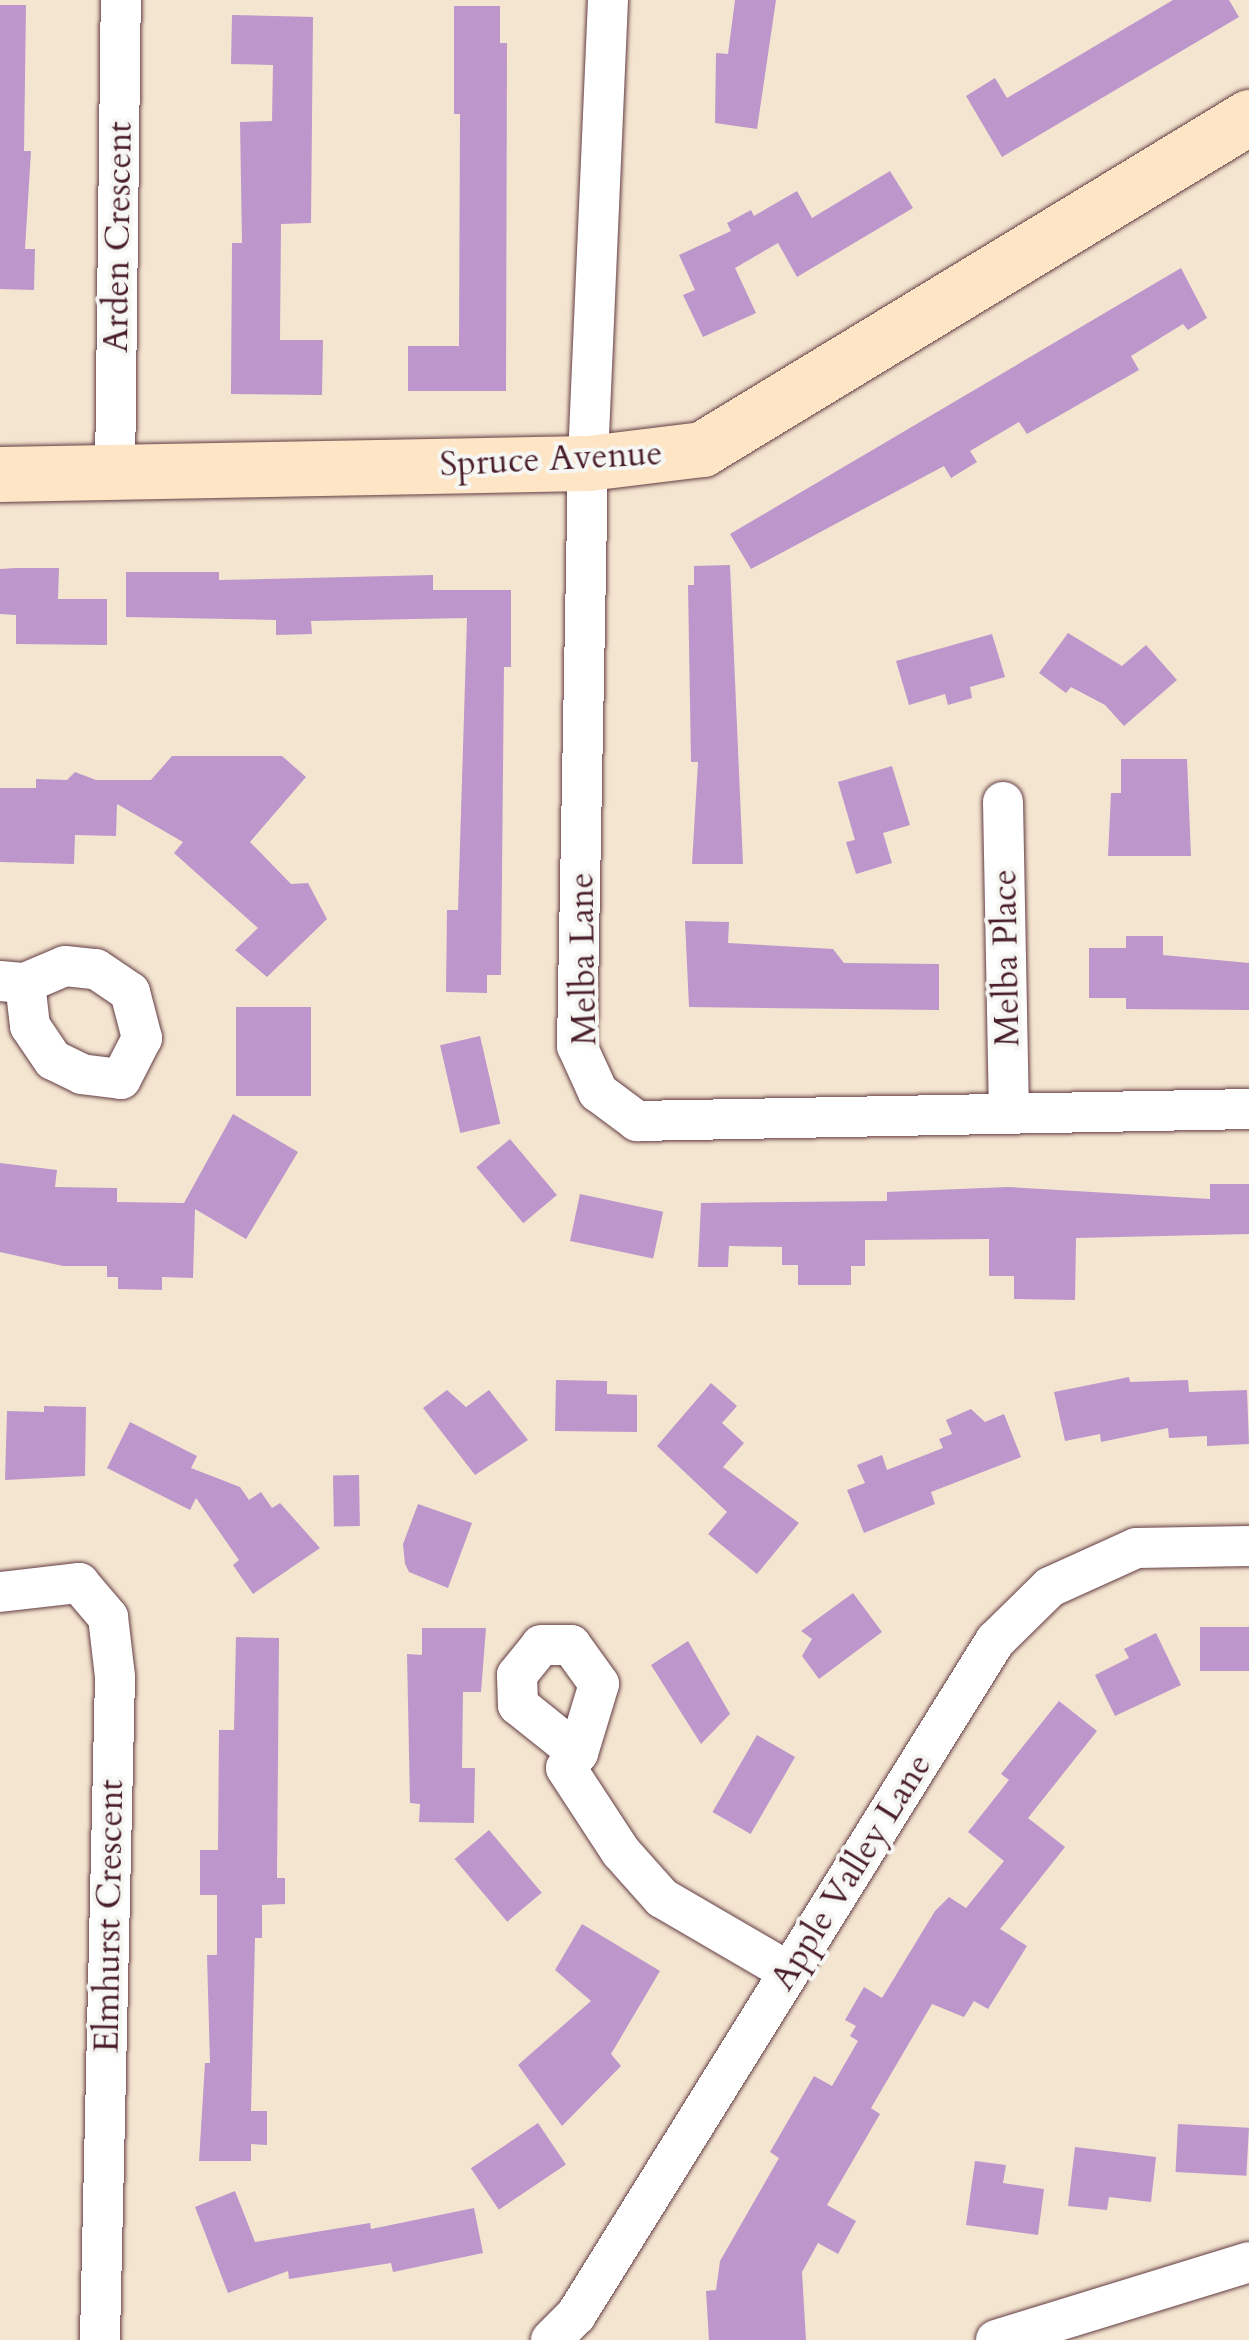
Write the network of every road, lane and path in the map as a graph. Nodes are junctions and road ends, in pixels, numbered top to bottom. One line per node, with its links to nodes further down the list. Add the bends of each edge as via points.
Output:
1 (121, 0): 6 (street, Arden Crescent)
2 (608, 0): 4 (street)
3 (1249, 117): 4 (street, Spruce Avenue, via 702,449)
4 (588, 463): 6 (street, Spruce Avenue); 9 (street, Melba Lane, via 577,1046 598,1092 637,1121)
5 (0, 474): 6 (street, Spruce Avenue)
6 (115, 474)
7 (1003, 802): 9 (street, Melba Place)
8 (1249, 1110): 9 (street, Melba Lane)
9 (1009, 1114)
10 (1249, 1546): 13 (street, Apple Valley Lane, via 1136,1548 1050,1586 995,1642)
11 (0, 1592): 15 (street, Elmhurst Crescent, via 78,1583 108,1616 115,1676)
12 (578, 1753): 13 (street, via 566,1768 621,1852 662,1898)
13 (789, 1972): 16 (street, Apple Valley Lane, via 576,2315)
14 (1249, 2262): 17 (street)
15 (100, 2340)
16 (551, 2340)
17 (996, 2340)

